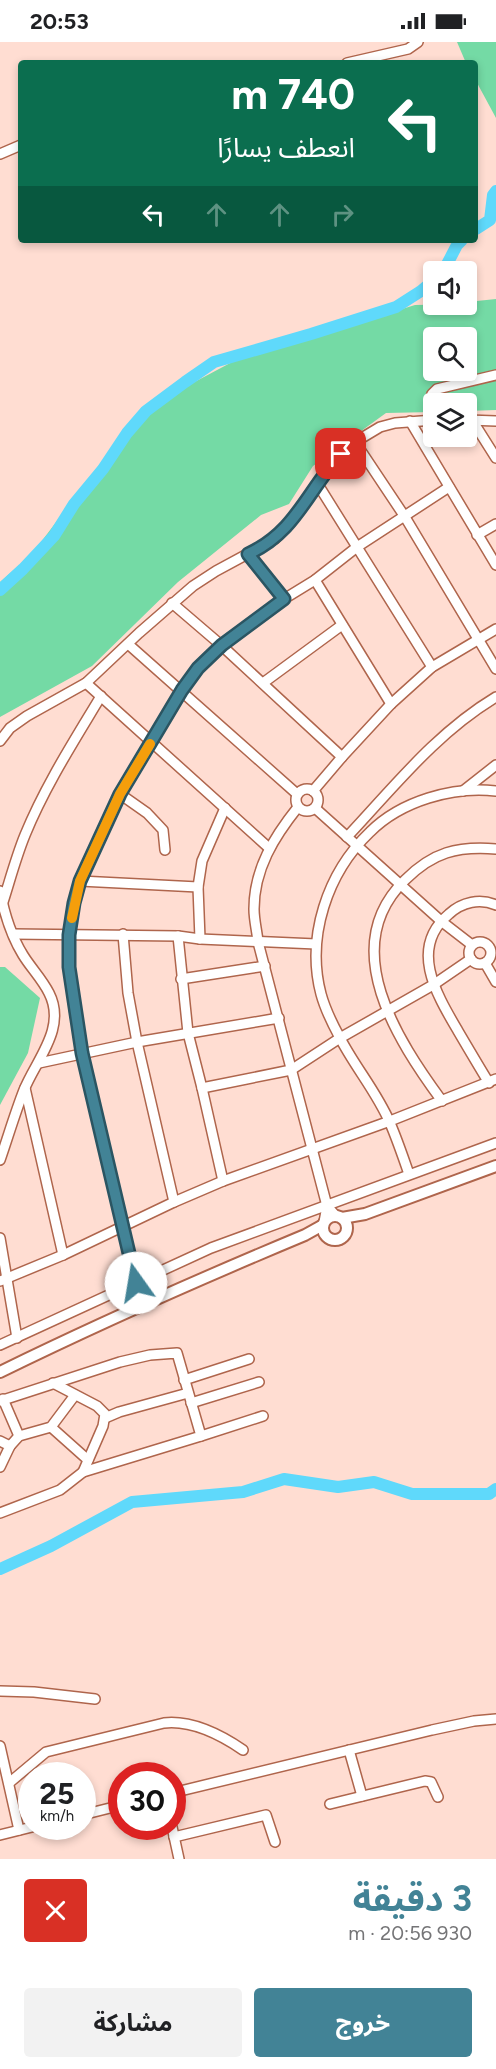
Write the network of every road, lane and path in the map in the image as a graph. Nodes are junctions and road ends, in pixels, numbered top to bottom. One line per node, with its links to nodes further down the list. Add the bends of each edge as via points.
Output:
1 (418, 42): 2 (street, via 408,49)
2 (360, 60)
3 (18, 146): 4 (street)
4 (0, 154)
5 (496, 375): 6 (street, via 436,388)
6 (433, 393)
7 (423, 420): 9 (street)
8 (477, 420): 10 (street)
9 (410, 421): 12 (street, via 380,427); 15 (street)
10 (496, 421)
11 (477, 431): 13 (street)
12 (355, 442): 14 (street); 16 (street)
13 (496, 458)
14 (317, 483): 19 (street); 20 (street, via 285,530)
15 (449, 487): 16 (street); 18 (street)
16 (405, 517): 19 (street); 27 (street)
17 (496, 524): 18 (street)
18 (477, 535): 21 (street)
19 (357, 547): 22 (street); 30 (street)
20 (248, 554): 23 (street); 24 (street, via 216,571)
21 (496, 565)
22 (315, 580): 23 (street); 25 (street)
23 (284, 599): 29 (street)
24 (172, 603): 28 (street); 29 (street)
25 (342, 625): 33 (street); 37 (street)
26 (496, 629): 27 (street)
27 (478, 639): 30 (street); 31 (street)
28 (128, 644): 32 (street); 34 (street)
29 (222, 645): 33 (street); 34 (street)
30 (432, 667): 37 (street)
31 (496, 669)
32 (86, 683): 35 (street); 38 (street, via 27,716)
33 (263, 683): 40 (street)
34 (182, 690): 39 (street); 46 (street)
35 (101, 696): 39 (street); 59 (street, via 38,807)
36 (496, 697): 50 (street, via 434,743)
37 (391, 704): 40 (street)
38 (0, 741)
39 (152, 742): 45 (street); 48 (street)
40 (342, 757): 42 (street)
41 (496, 765): 43 (street)
42 (313, 791): 46 (street); 49 (street, via 318,797)
43 (463, 791): 44 (street); 51 (street, via 427,798 399,810)
44 (496, 791)
45 (120, 794): 54 (street, via 163,830); 55 (street)
46 (297, 794): 47 (street)
47 (298, 807): 49 (street, via 306,811); 52 (street)
48 (225, 808): 52 (street); 57 (street, via 206,849)
49 (315, 808): 50 (street)
50 (347, 837): 51 (street)
51 (356, 845): 56 (street); 68 (street, via 332,885)
52 (269, 848): 67 (street, via 254,910)
53 (496, 849): 56 (street, via 470,847 439,855 420,865)
54 (165, 850)
55 (80, 881): 57 (street); 64 (street)
56 (400, 884): 61 (street); 77 (street, via 380,919 373,952)
57 (198, 887): 66 (street)
58 (0, 891): 59 (street)
59 (2, 904): 62 (street)
60 (496, 905): 61 (street, via 465,904)
61 (441, 921): 69 (street); 76 (street, via 428,952)
62 (13, 934): 64 (street); 83 (street, via 55,1008 52,1032)
63 (123, 934): 64 (street); 65 (street); 81 (street)
64 (69, 935): 82 (street, via 69,967)
65 (178, 936): 66 (street); 74 (street)
66 (200, 939): 67 (street)
67 (258, 942): 68 (street); 73 (street)
68 (316, 944): 80 (street, via 321,993)
69 (472, 945): 70 (street, via 482,943); 71 (street)
70 (493, 948): 72 (street)
71 (471, 959): 72 (street, via 477,964); 76 (street)
72 (485, 963): 75 (street)
73 (265, 966): 74 (street); 78 (street)
74 (181, 979): 79 (street)
75 (496, 982)
76 (433, 985): 77 (street); 85 (street)
77 (387, 1011): 80 (street); 88 (street)
78 (279, 1018): 79 (street); 84 (street)
79 (188, 1033): 81 (street); 87 (street)
80 (340, 1038): 84 (street); 89 (street)
81 (137, 1042): 82 (street); 96 (street)
82 (82, 1053): 83 (street); 100 (street)
83 (39, 1063): 86 (street)
84 (291, 1070): 87 (street); 91 (street)
85 (492, 1081): 88 (street)
86 (25, 1088): 92 (street); 104 (street)
87 (202, 1088): 95 (street)
88 (442, 1101): 89 (street)
89 (390, 1121): 91 (street); 94 (street)
90 (496, 1143): 94 (street)
91 (312, 1150): 95 (street); 97 (street)
92 (0, 1160)
93 (496, 1166): 98 (main road)
94 (409, 1174): 97 (street)
95 (223, 1181): 96 (street)
96 (174, 1202): 100 (street)
97 (327, 1206): 99 (street); 101 (street); 106 (street, via 212,1248)
98 (365, 1214): 99 (main road); 102 (main road)
99 (339, 1217): 101 (main road, via 330,1217); 102 (main road)
100 (124, 1226): 104 (street); 106 (street)
101 (324, 1228): 102 (main road, via 329,1239 339,1240); 110 (main road, via 170,1292)
102 (347, 1230)
103 (0, 1238): 105 (street)
104 (63, 1255): 105 (street)
105 (4, 1280): 107 (street)
106 (136, 1283): 107 (street)
107 (17, 1338): 108 (street)
108 (0, 1345)
109 (249, 1359): 111 (street)
110 (0, 1372)
111 (184, 1380): 113 (street, via 177,1353 133,1359); 114 (street)
112 (259, 1382): 117 (street)
113 (53, 1383): 115 (street); 116 (street)
114 (188, 1393): 117 (street); 119 (street)
115 (75, 1395): 119 (street, via 103,1411); 120 (street)
116 (2, 1400): 121 (street)
117 (191, 1403): 122 (street)
118 (263, 1416): 122 (street)
119 (105, 1418): 125 (street)
120 (51, 1427): 121 (street); 125 (street)
121 (19, 1436): 124 (street)
122 (201, 1436): 127 (street)
123 (0, 1440): 124 (street)
124 (10, 1446): 126 (street)
125 (88, 1460): 127 (street)
126 (0, 1467)
127 (82, 1472): 128 (street, via 60,1490)
128 (0, 1513)
129 (0, 1691): 130 (street)
130 (95, 1699)
131 (496, 1719): 134 (street)
132 (0, 1746): 135 (street)
133 (243, 1750): 135 (street, via 193,1726 164,1723 46,1752)
134 (349, 1750): 136 (street); 137 (street)
135 (9, 1783): 140 (street)
136 (186, 1790)
137 (362, 1796): 138 (street, via 429,1781); 139 (street)
138 (438, 1797)
139 (330, 1804)
140 (18, 1825)
141 (18, 1830): 143 (street)
142 (186, 1830): 145 (street, via 266,1815)
143 (0, 1834)
144 (175, 1840): 146 (street)
145 (275, 1842)
146 (179, 1859)

